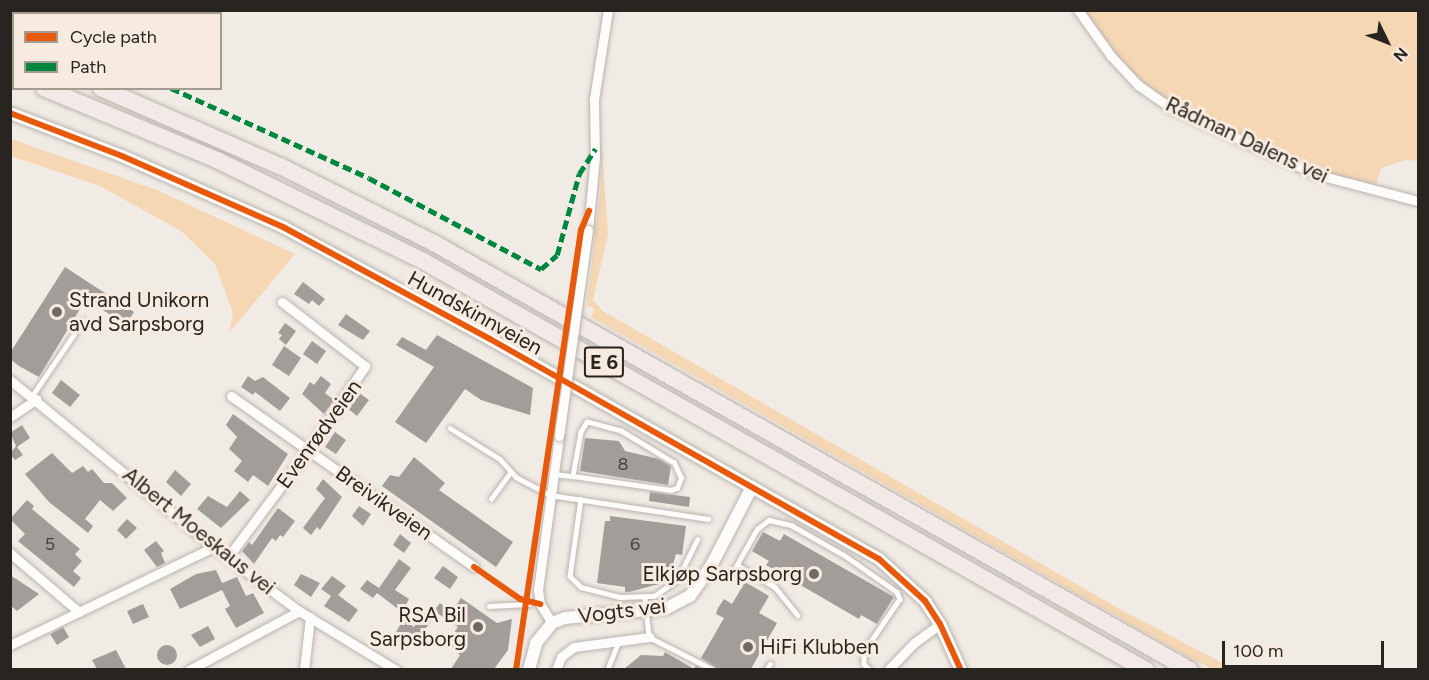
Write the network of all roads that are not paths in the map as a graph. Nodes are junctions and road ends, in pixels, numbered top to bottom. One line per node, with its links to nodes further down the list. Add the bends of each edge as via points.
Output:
1 (608, 10): 16 (street, bridge, via 594,99 596,157 588,230)
2 (1078, 10): 6 (street, Rådman Dalens vei, via 1131,78 1171,108 1315,174)
3 (49, 90): 54 (highway, E 6, via 228,165 423,261)
4 (106, 90): 55 (highway, E 6, via 282,167 434,243)
5 (10, 113): 18 (street, Hundskinnveien, via 122,156 283,227)
6 (1419, 201)
7 (282, 302): 14 (street, Evenrødveien, via 365,366)
8 (83, 321): 11 (lane)
9 (10, 380): 11 (street, Albert Moeskaus vei)
10 (231, 396): 14 (street, Breivikveien)
11 (34, 398): 12 (street); 24 (street, Albert Moeskaus vei)
12 (10, 417)
13 (450, 428): 15 (lane, via 501,459)
14 (308, 450): 26 (street, Evenrødveien); 28 (street, Breivikveien)
15 (510, 473): 19 (lane); 20 (lane)
16 (553, 474): 17 (lane); 19 (street)
17 (573, 476): 17 (lane, via 671,490 677,488 681,478 674,463 621,431 587,422 581,432)
18 (752, 487): 31 (street, Vogts vei, via 700,583 682,601 667,608); 38 (street, Hundskinnveien, via 879,559 906,581)
19 (550, 495): 21 (lane); 37 (street, via 538,590 540,604)
20 (491, 499)
21 (581, 500): 22 (lane); 31 (lane, via 570,576 574,583)
22 (708, 519)
23 (697, 540): 31 (lane, via 677,580)
24 (214, 547): 26 (street, Albert Moeskaus vei); 34 (street)
25 (10, 553): 34 (street)
26 (228, 557): 33 (street, Albert Moeskaus vei)
27 (737, 565): 29 (lane); 35 (lane, via 775,587); 51 (lane, via 761,523 779,521 847,557 863,572 897,592 899,605 862,657)
28 (474, 567)
29 (731, 575)
30 (529, 604): 32 (lane)
31 (647, 604): 37 (street, Vogts vei); 39 (lane)
32 (489, 606)
33 (299, 611): 36 (street, Albert Moeskaus vei); 43 (street)
34 (79, 612): 41 (street)
35 (798, 615)
36 (310, 617): 44 (street); 45 (street, Albert Moeskaus vei)
37 (552, 623): 46 (street, Vogts vei, via 536,643)
38 (940, 624): 52 (street); 53 (street, Hundskinnveien)
39 (649, 637): 40 (street); 49 (lane)
40 (619, 641): 47 (street, via 574,647 561,657); 48 (lane)
41 (10, 645)
42 (770, 664): 50 (lane)
43 (189, 669)
44 (304, 669)
45 (396, 669)
46 (529, 669)
47 (556, 669)
48 (607, 669)
49 (714, 669)
50 (766, 669)
51 (870, 669)
52 (888, 669)
53 (961, 669)
54 (1146, 669)
55 (1190, 669)

